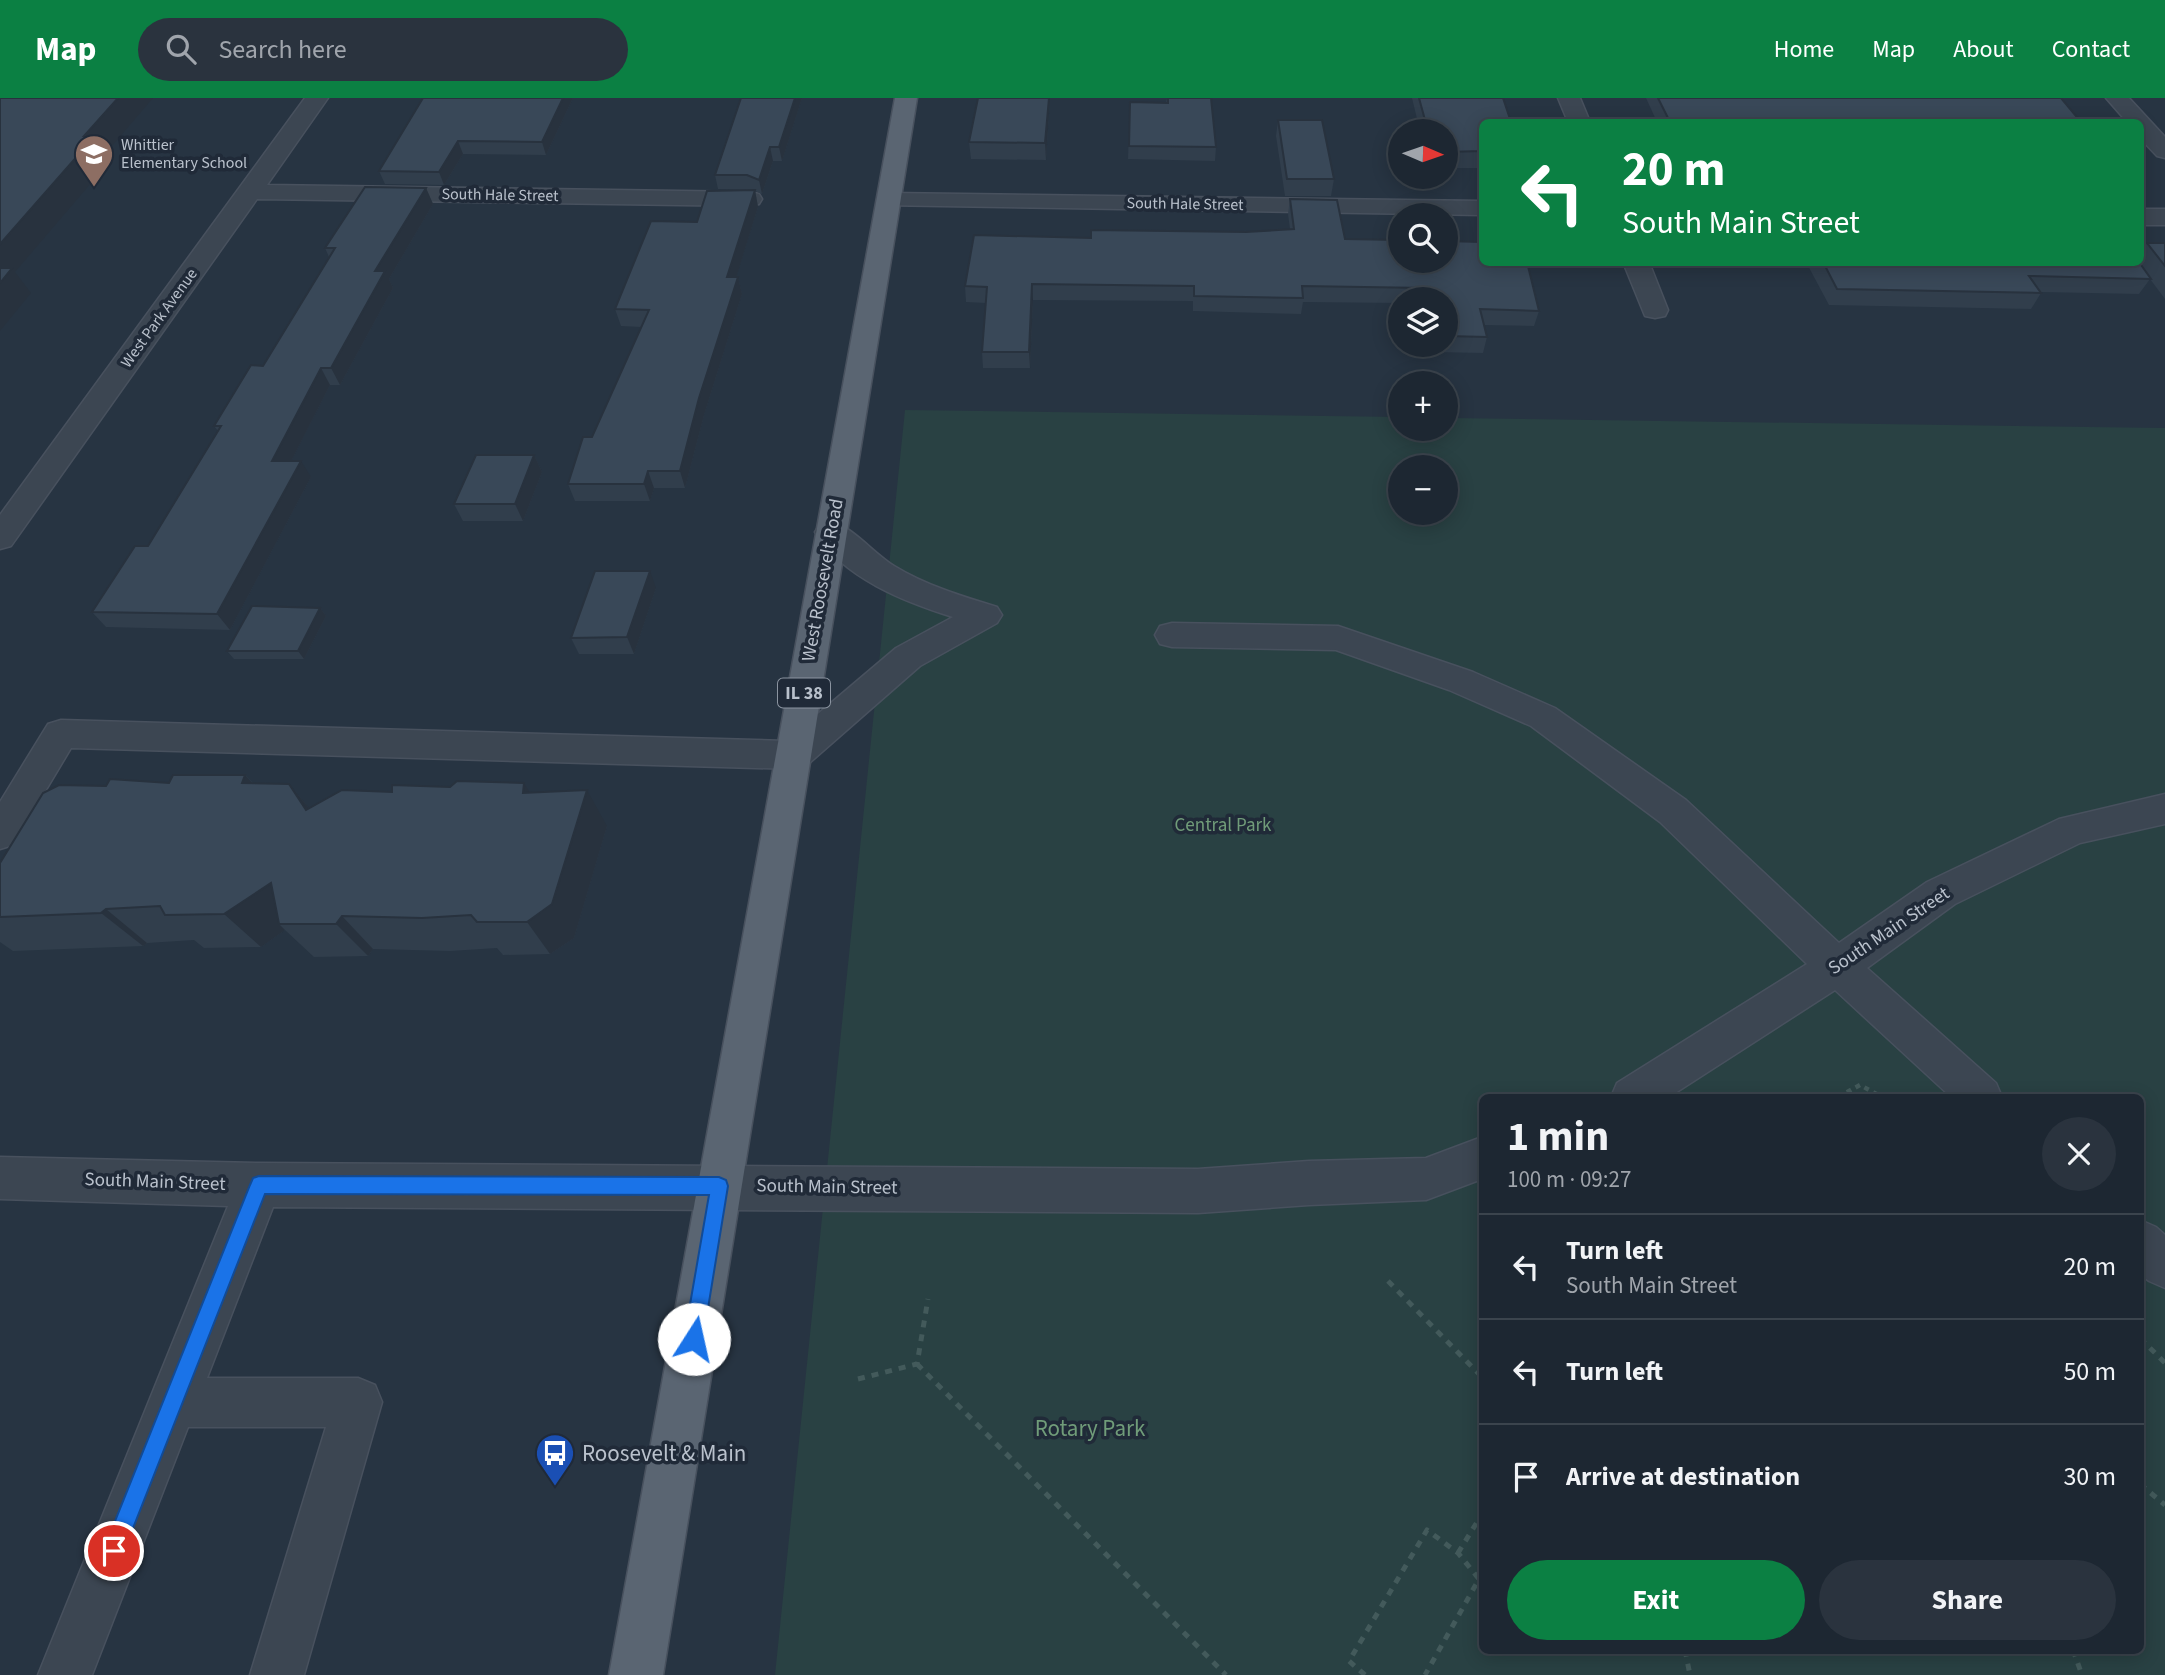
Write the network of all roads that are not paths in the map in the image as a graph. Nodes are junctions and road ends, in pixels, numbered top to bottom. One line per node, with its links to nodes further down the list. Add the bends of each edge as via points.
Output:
1 (317, 98): 9 (street, West Park Avenue)
2 (906, 98): 11 (main road, West Roosevelt Road / IL 38)
3 (1569, 98): 5 (street)
4 (2117, 98): 6 (street)
5 (1579, 119)
6 (2136, 119)
7 (2144, 127): 8 (street)
8 (2165, 151)
9 (250, 192): 10 (street, South Hale Street); 18 (street, West Park Avenue)
10 (750, 199)
11 (889, 200): 12 (street, South Hale Street); 17 (main road, West Roosevelt Road / IL 38)
12 (1479, 208)
13 (2144, 216): 14 (street)
14 (2165, 217)
15 (1638, 266): 16 (street)
16 (1655, 310)
17 (831, 532): 20 (main road, West Roosevelt Road / IL 38); 20 (street, via 852,554 901,587 985,615 908,657)
18 (0, 538)
19 (1172, 635): 23 (street, via 1338,638 1461,681 1543,717 1673,811)
20 (793, 755): 22 (street, via 61,734); 29 (main road, West Roosevelt Road / IL 38)
21 (2165, 809): 23 (street, South Main Street, via 2071,830 1941,893)
22 (0, 834)
23 (1837, 967): 24 (street, South Main Street); 25 (street)
24 (1637, 1094)
25 (1978, 1094)
26 (1479, 1159): 29 (street, South Main Street, via 1426,1179 1198,1191)
27 (0, 1178): 28 (street, South Main Street)
28 (259, 1185): 29 (street, South Main Street); 32 (street)
29 (719, 1186): 35 (main road, IL 38)
30 (2144, 1247): 31 (street)
31 (2165, 1265)
32 (173, 1403): 33 (street); 34 (street, via 358,1402)
33 (65, 1675)
34 (276, 1675)
35 (636, 1675)

